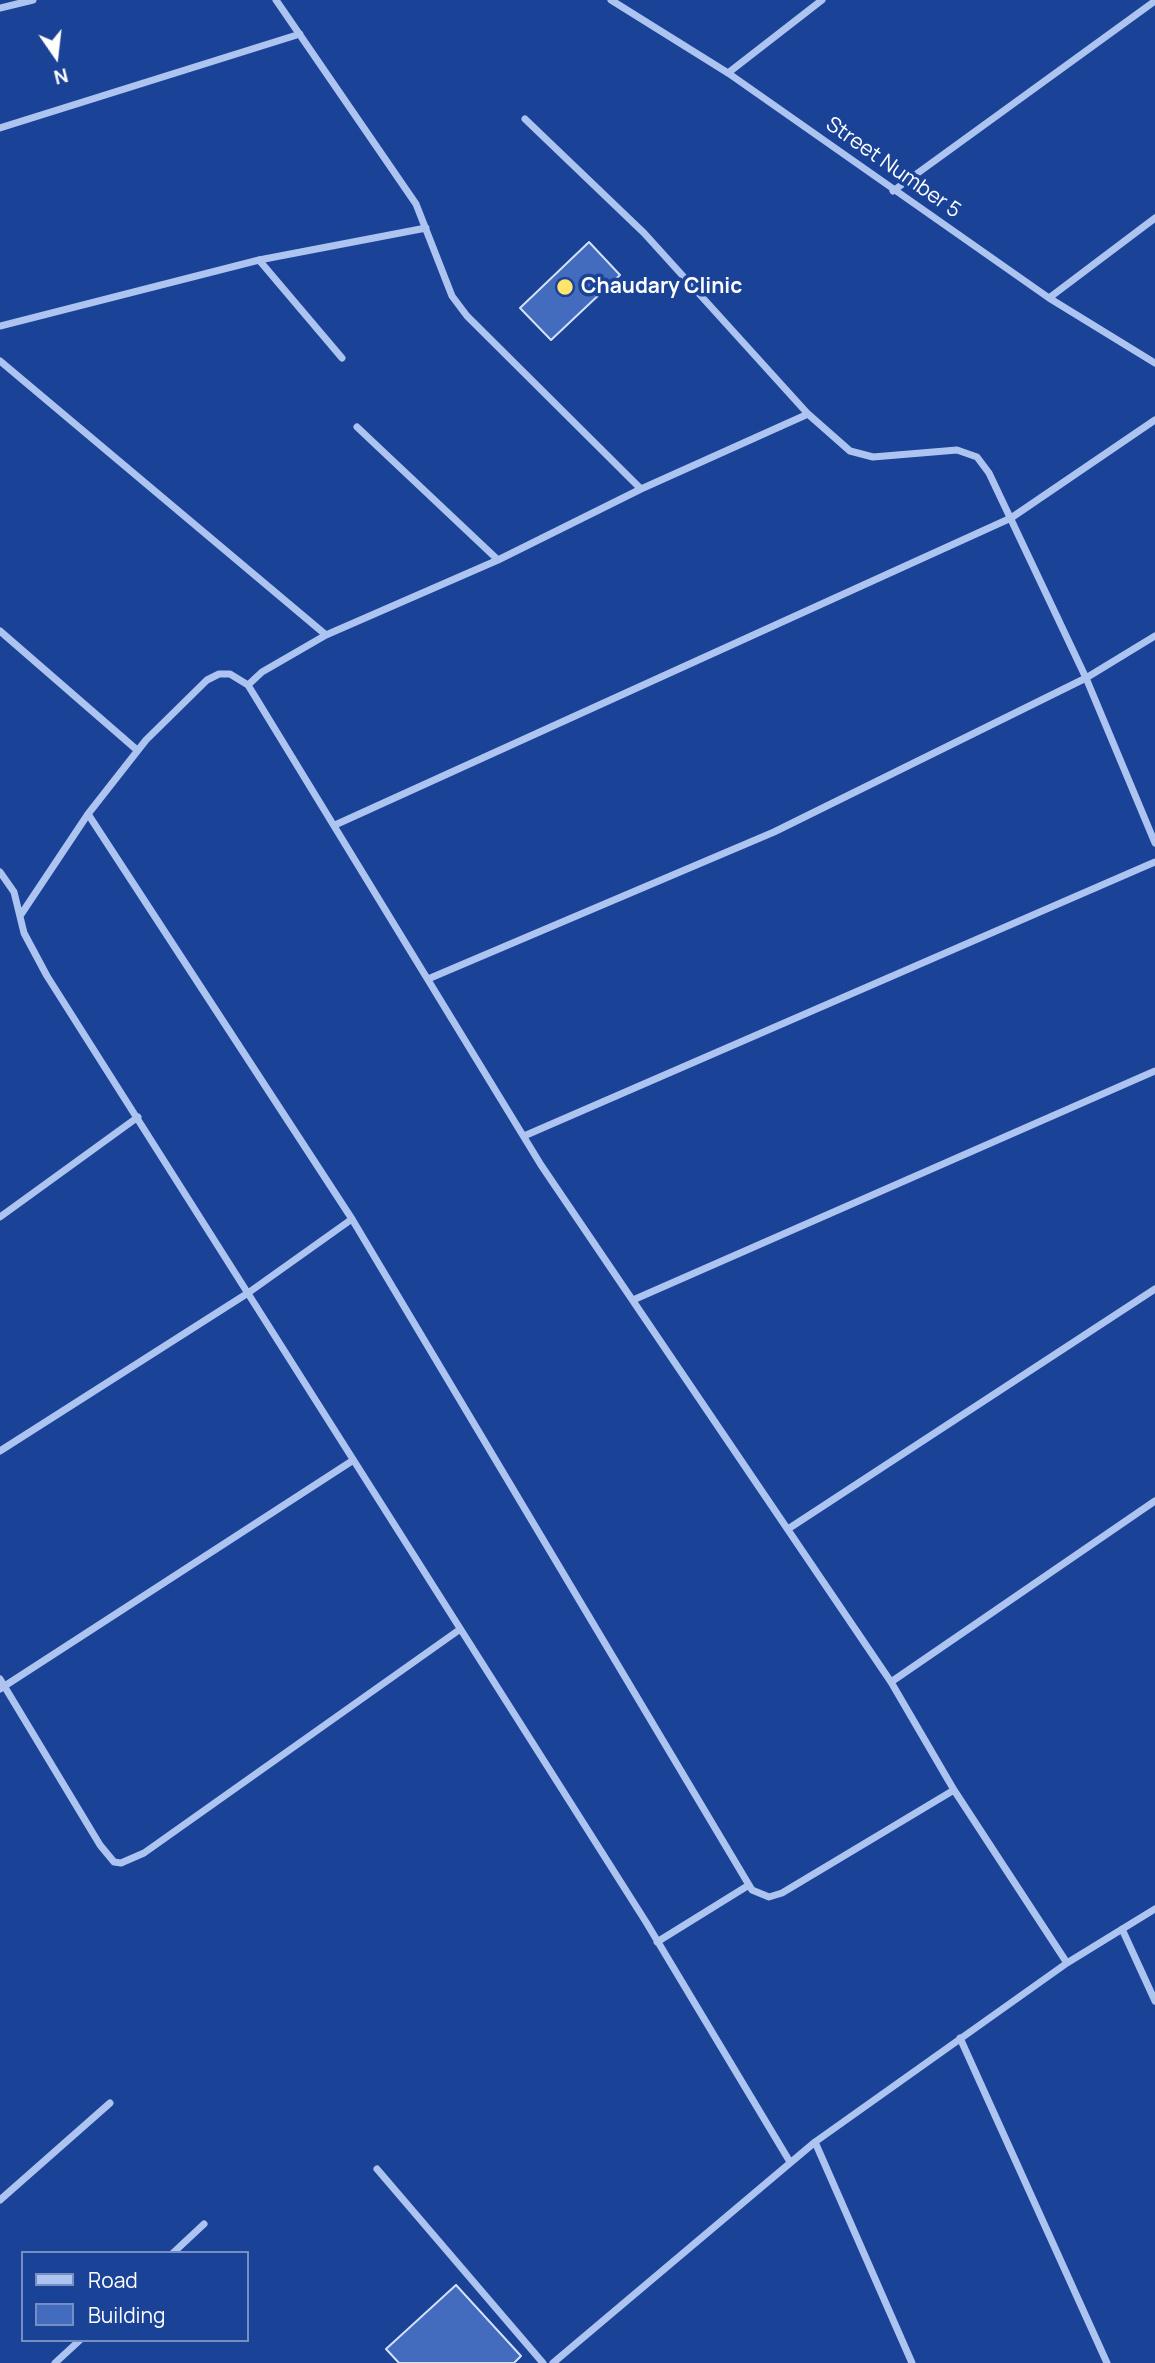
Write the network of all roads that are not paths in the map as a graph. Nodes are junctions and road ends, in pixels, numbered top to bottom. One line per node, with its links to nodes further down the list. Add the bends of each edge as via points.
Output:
1 (33, 0): 6 (street)
2 (276, 0): 7 (street)
3 (611, 0): 8 (street, Street Number 5)
4 (822, 0): 8 (street)
5 (1155, 1): 11 (street)
6 (0, 8)
7 (300, 34): 10 (street); 13 (street, via 392,167)
8 (729, 73): 11 (street, Street Number 5)
9 (525, 119): 20 (street, via 644,233)
10 (0, 128)
11 (894, 191): 15 (street, Street Number 5)
12 (1155, 218): 15 (street)
13 (426, 229): 14 (street); 23 (street, via 452,296 467,316)
14 (259, 260): 16 (street); 17 (street)
15 (1049, 298): 19 (street, Street Number 5)
16 (0, 326)
17 (342, 358)
18 (0, 360): 27 (street)
19 (1155, 363)
20 (808, 414): 23 (street); 24 (street, via 862,456 957,450 977,457)
21 (1155, 420): 24 (street)
22 (357, 427): 25 (street)
23 (640, 489): 25 (street)
24 (1011, 518): 29 (street); 33 (street)
25 (498, 560): 27 (street)
26 (0, 631): 31 (street)
27 (326, 635): 30 (street)
28 (1155, 636): 29 (street)
29 (1086, 678): 34 (street); 38 (street, via 774,832)
30 (248, 685): 31 (street, via 230,674 207,680); 33 (street)
31 (137, 750): 32 (street)
32 (88, 814): 37 (street); 43 (street)
33 (335, 825): 38 (street)
34 (1155, 843)
35 (1155, 862): 41 (street)
36 (0, 872): 37 (street, via 14,892)
37 (20, 916): 40 (street, via 32,951)
38 (428, 979): 41 (street)
39 (1155, 1071): 46 (street)
40 (138, 1117): 42 (street); 45 (street)
41 (524, 1136): 46 (street)
42 (0, 1217)
43 (352, 1219): 45 (street); 55 (street)
44 (1155, 1289): 50 (street)
45 (248, 1293): 47 (street); 48 (street)
46 (633, 1300): 50 (street)
47 (0, 1451)
48 (352, 1461): 51 (street); 53 (street)
49 (1155, 1501): 52 (street)
50 (788, 1529): 52 (street)
51 (460, 1630): 53 (street, via 145,1853 121,1863 114,1862 100,1846); 58 (street)
52 (891, 1682): 54 (street)
53 (1, 1685)
54 (954, 1790): 55 (street, via 782,1894 760,1895); 59 (street)
55 (749, 1885): 58 (street)
56 (1155, 1909): 57 (street)
57 (1122, 1929): 59 (street); 60 (street)
58 (657, 1942): 64 (street)
59 (1067, 1963): 61 (street)
60 (1155, 2001)
61 (960, 2038): 63 (street); 74 (street)
62 (110, 2103): 66 (street)
63 (815, 2142): 64 (street); 73 (street)
64 (790, 2162): 72 (street)
65 (377, 2169): 71 (street)
66 (0, 2200)
67 (204, 2224): 68 (street)
68 (175, 2251)
69 (77, 2342): 70 (street)
70 (55, 2363)
71 (543, 2363)
72 (554, 2363)
73 (912, 2363)
74 (1107, 2363)

